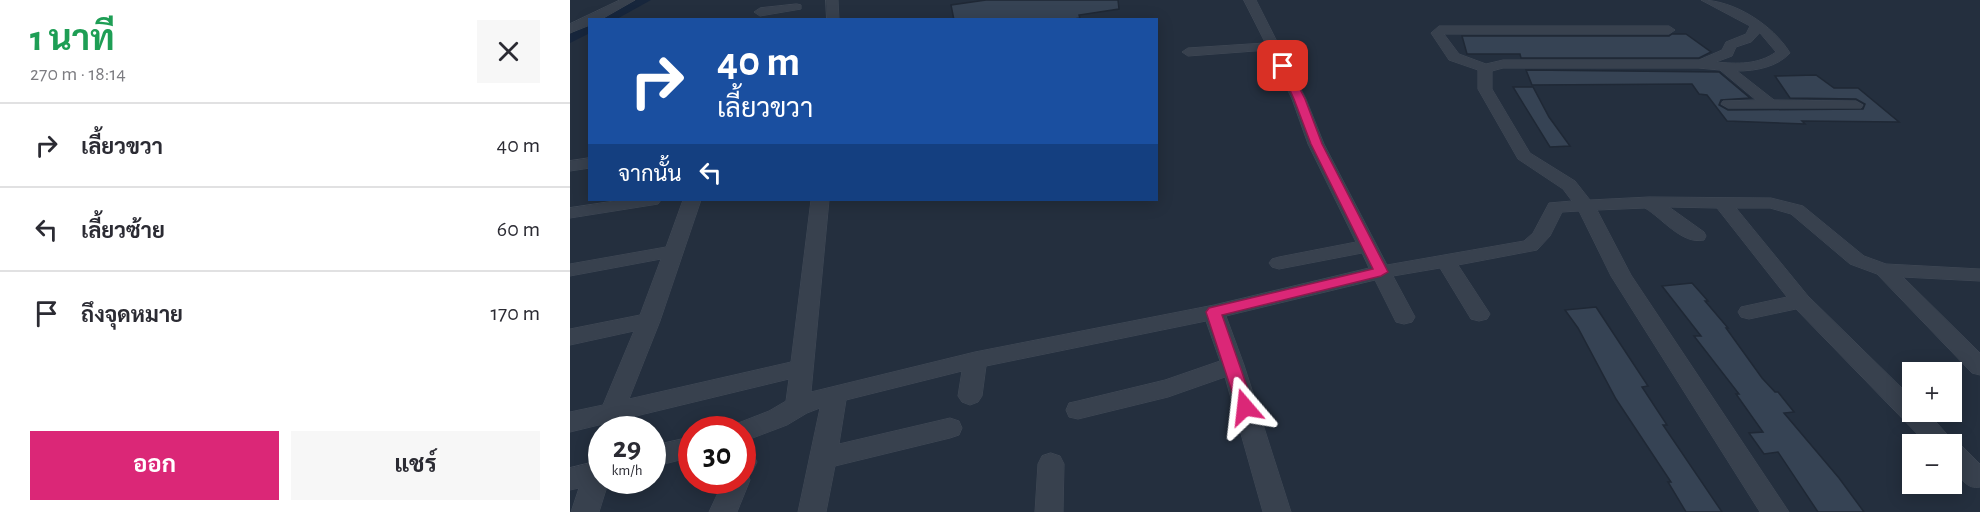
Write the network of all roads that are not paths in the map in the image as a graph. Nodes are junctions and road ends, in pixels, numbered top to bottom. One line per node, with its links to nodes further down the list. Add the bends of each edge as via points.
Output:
1 (629, 0): 7 (street)
2 (832, 0): 8 (street)
3 (1250, 0): 13 (street)
4 (1707, 0): 10 (street)
5 (797, 7): 6 (street)
6 (760, 10)
7 (594, 18)
8 (833, 18)
9 (588, 21): 11 (street)
10 (1756, 26): 15 (street, via 1750,38 1731,45 1727,53); 16 (street, via 1779,42 1783,53 1765,63)
11 (570, 29)
12 (1669, 30): 17 (street, via 1443,29 1437,33 1454,57)
13 (1273, 46): 14 (street); 31 (street, via 1316,144)
14 (1188, 52)
15 (1698, 64): 16 (street); 17 (street, via 1525,63)
16 (1724, 67): 19 (street)
17 (1485, 68): 28 (street, via 1485,89 1524,156 1569,185)
18 (1728, 104): 19 (street)
19 (1770, 104): 20 (street)
20 (1856, 105)
21 (588, 163): 22 (street)
22 (570, 166)
23 (646, 201): 29 (street)
24 (692, 201): 32 (street)
25 (820, 201): 49 (street)
26 (1649, 202): 27 (street); 28 (street); 30 (street)
27 (1722, 202): 36 (street, via 1771,203 1797,210 1857,260); 39 (street)
28 (1585, 205): 33 (street, via 1555,207 1540,236 1530,246); 72 (street, via 1621,276)
29 (570, 213)
30 (1697, 237)
31 (1368, 246): 34 (street); 37 (street)
32 (674, 251): 35 (street); 44 (street)
33 (1446, 261): 37 (street); 42 (street)
34 (1279, 264)
35 (570, 270)
36 (1884, 270): 38 (street); 48 (street)
37 (1381, 272): 40 (street); 43 (street)
38 (1980, 275)
39 (1801, 301): 41 (street); 58 (street)
40 (1214, 312): 46 (street); 47 (street)
41 (1749, 312)
42 (1479, 314)
43 (1404, 317)
44 (649, 321): 45 (street); 54 (street)
45 (570, 338)
46 (975, 360): 50 (street); 51 (street)
47 (1233, 365): 53 (street, via 1168,388); 71 (street)
48 (1980, 367)
49 (801, 368): 52 (street); 54 (street)
50 (835, 394): 52 (street); 59 (street)
51 (970, 396)
52 (798, 406): 56 (street)
53 (1078, 410)
54 (612, 412): 55 (street)
55 (570, 422)
56 (756, 427)
57 (950, 428): 59 (street)
58 (1933, 434)
59 (824, 458): 69 (street)
60 (1962, 462): 63 (street)
61 (1051, 464): 70 (street)
62 (588, 474): 64 (street)
63 (1976, 477)
64 (570, 479)
65 (592, 494): 67 (street)
66 (731, 494): 68 (street)
67 (585, 512)
68 (723, 512)
69 (812, 512)
70 (1049, 512)
71 (1277, 512)
72 (1774, 512)

